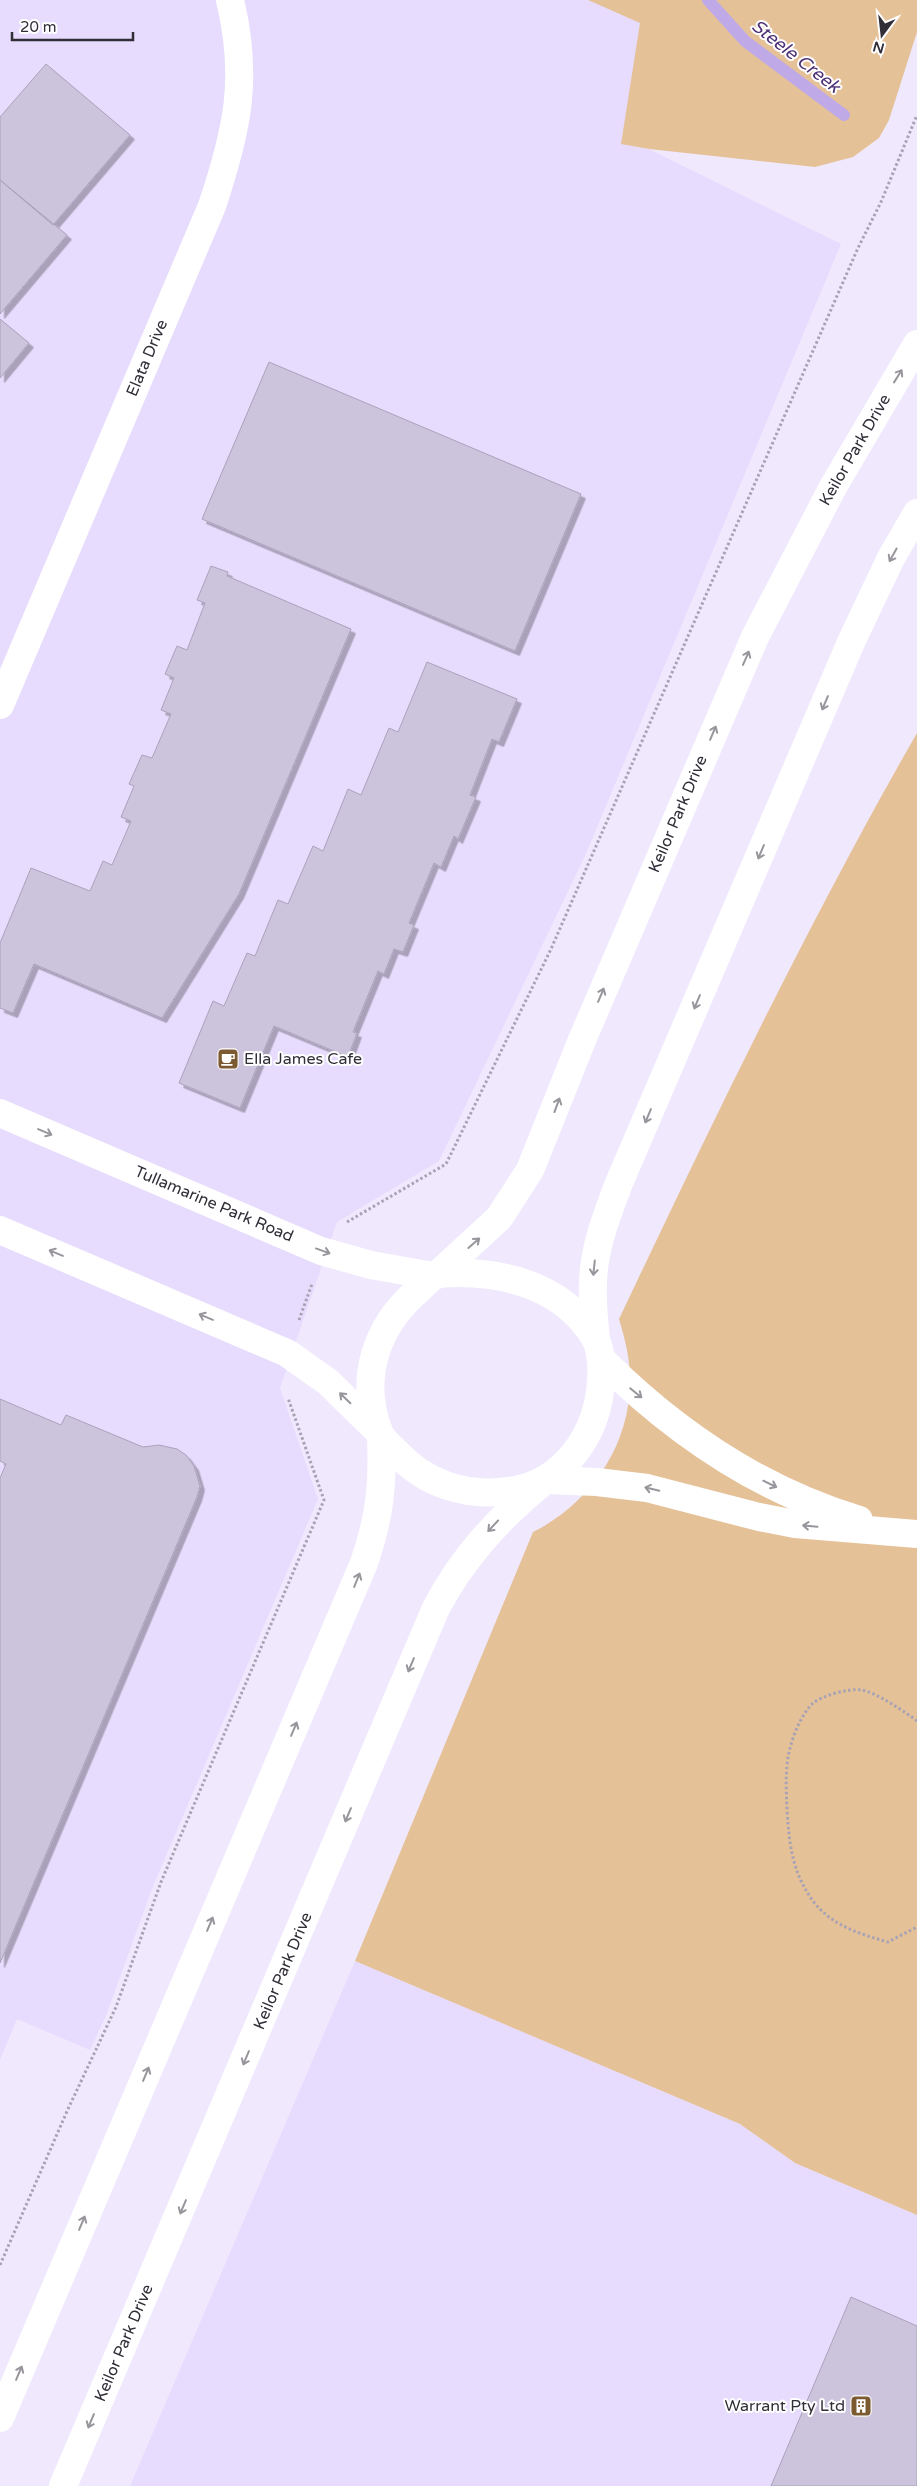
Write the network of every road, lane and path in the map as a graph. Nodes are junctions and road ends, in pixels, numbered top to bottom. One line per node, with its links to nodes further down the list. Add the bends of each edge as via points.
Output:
1 (230, 0): 5 (main road, Elata Drive, via 240,85 236,122 226,164 212,206)
2 (917, 115): 8 (path, via 551,949 446,1164 338,1227 333,1224)
3 (917, 344): 9 (main road, Keilor Park Drive, one-way to 3, via 499,1218 530,1170 585,1032 755,637 833,486)
4 (917, 513): 10 (main road, one-way to 10, via 891,558 852,640 619,1182 595,1258 593,1282)
5 (0, 705)
6 (0, 1113): 8 (main road, Tullamarine Park Road, one-way to 8)
7 (0, 1230): 11 (main road, one-way to 7)
8 (321, 1251): 9 (main road, Tullamarine Park Road, one-way to 9, via 371,1266); 11 (path)
9 (435, 1276): 10 (main road, Tullamarine Park Road, via 485,1273 512,1277 533,1285 578,1317); 12 (main road, Keilor Park Drive, via 395,1312 375,1352 371,1386)
10 (598, 1349): 13 (main road, Keilor Park Drive, via 601,1390 592,1425 578,1449); 14 (main road, Tullamarine Park Road, one-way to 14, via 630,1389 707,1447 756,1478 836,1512)
11 (287, 1353): 12 (main road, one-way to 11, via 328,1382); 17 (path, via 279,1380 284,1384 324,1500 161,1882 116,2008)
12 (380, 1434): 13 (main road, via 419,1474 443,1485 470,1492 491,1492 510,1491); 18 (main road, one-way to 12, via 358,1578 379,1511 382,1480)
13 (545, 1481): 14 (main road, one-way to 13, via 795,1524 647,1488 597,1482); 19 (main road, Keilor Park Drive, one-way to 19, via 478,1542 436,1608)
14 (905, 1532)
15 (917, 1721): 16 (path, via 862,1690 840,1691 812,1703 797,1726 786,1780 788,1836 795,1872 814,1902 852,1932 888,1942)
16 (917, 1927)
17 (0, 2265)
18 (0, 2418)
19 (63, 2486)

